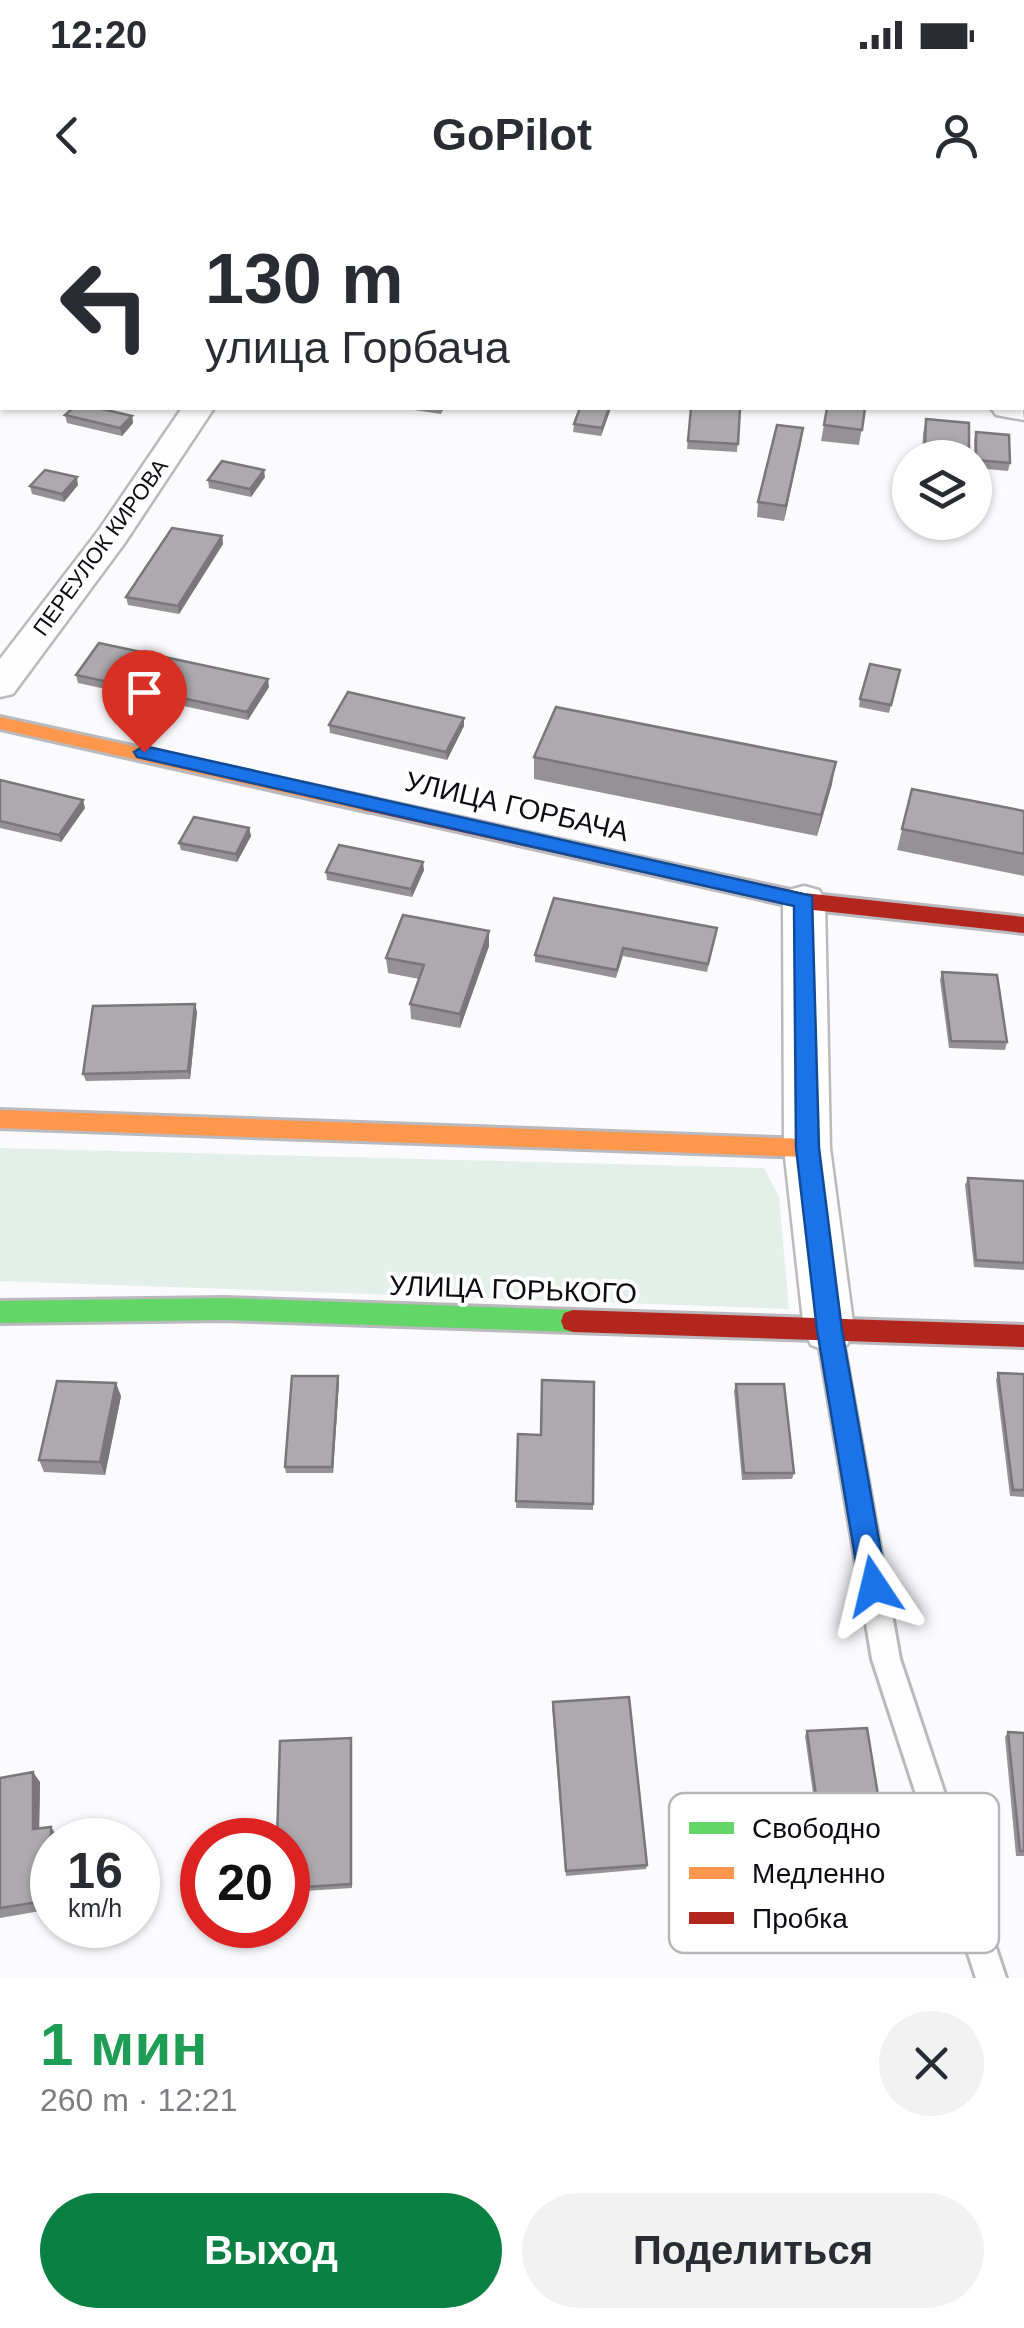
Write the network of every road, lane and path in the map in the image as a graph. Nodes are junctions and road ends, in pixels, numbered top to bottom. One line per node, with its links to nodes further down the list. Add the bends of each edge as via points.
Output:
1 (197, 410): 2 (street, ПЕРЕУЛОК КИРОВА, via 112,537)
2 (0, 685)
3 (0, 723): 4 (street, УЛИЦА ГОРБАЧА)
4 (804, 901): 5 (street, УЛИЦА ГОРБАЧА); 7 (street)
5 (1024, 925)
6 (0, 1120): 7 (street)
7 (807, 1148): 9 (street)
8 (0, 1312): 9 (street, УЛИЦА ГОРЬКОГО, via 224,1309)
9 (830, 1330): 10 (street, УЛИЦА ГОРЬКОГО); 11 (lane, via 886,1659)
10 (1024, 1336)
11 (930, 1793)
12 (983, 1953): 13 (lane)
13 (991, 1978)

